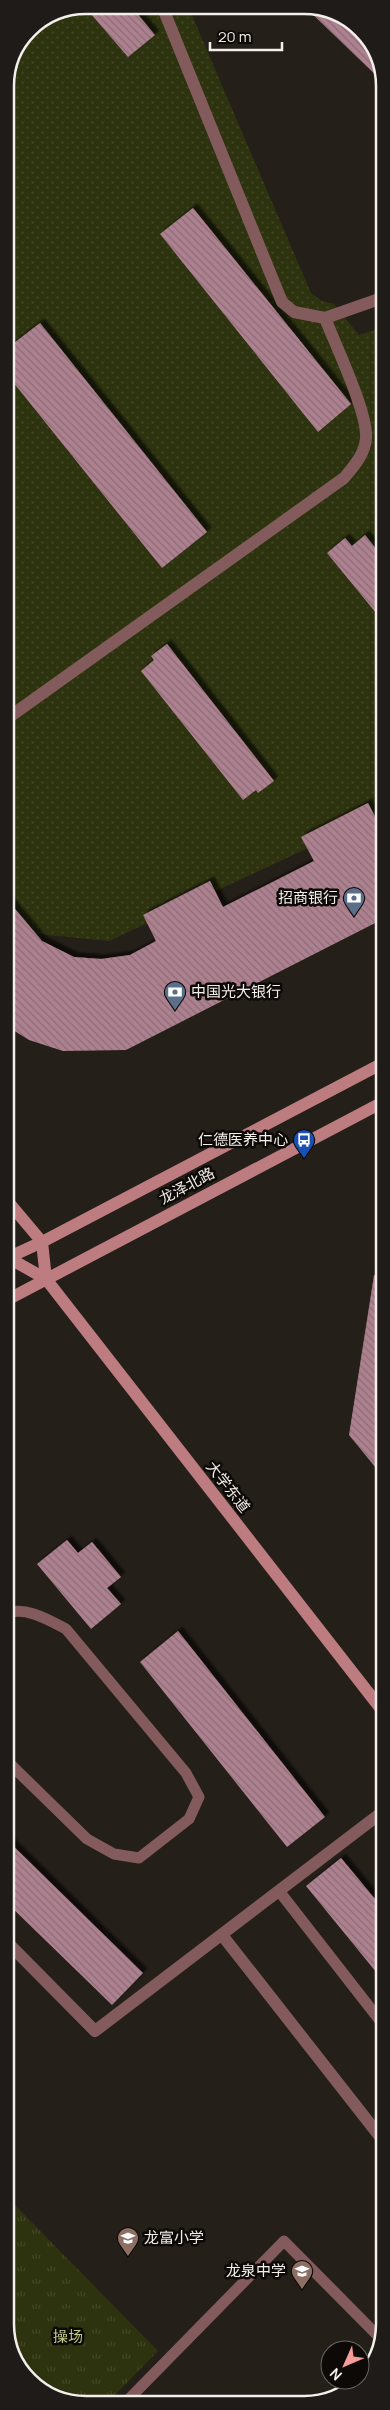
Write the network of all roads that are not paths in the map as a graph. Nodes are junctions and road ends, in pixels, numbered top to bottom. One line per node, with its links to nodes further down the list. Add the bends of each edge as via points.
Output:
1 (165, 14): 3 (street, via 282,302 294,312)
2 (376, 300): 3 (street)
3 (325, 318): 4 (street, via 362,412 366,437 360,458 344,478)
4 (14, 714)
5 (376, 1067): 8 (main road, 龙泽北路)
6 (376, 1106): 11 (main road, 龙泽北路)
7 (14, 1209): 8 (main road)
8 (42, 1242): 9 (main road, 龙泽北路); 11 (main road)
9 (14, 1254)
10 (14, 1262): 11 (main road, 大学东道)
11 (46, 1279): 12 (main road, 龙泽北路); 14 (main road, 大学东道)
12 (14, 1296)
13 (14, 1612): 15 (lane, via 40,1615 66,1629 186,1773 199,1797 189,1819 139,1858 114,1854 87,1839)
14 (376, 1702)
15 (14, 1768)
16 (376, 1817): 17 (street)
17 (279, 1891): 18 (street); 20 (lane)
18 (222, 1934): 19 (street, via 95,2031); 21 (street)
19 (14, 1949)
20 (376, 2015)
21 (376, 2131)
22 (375, 2332): 23 (lane, via 284,2241)
23 (131, 2396)

